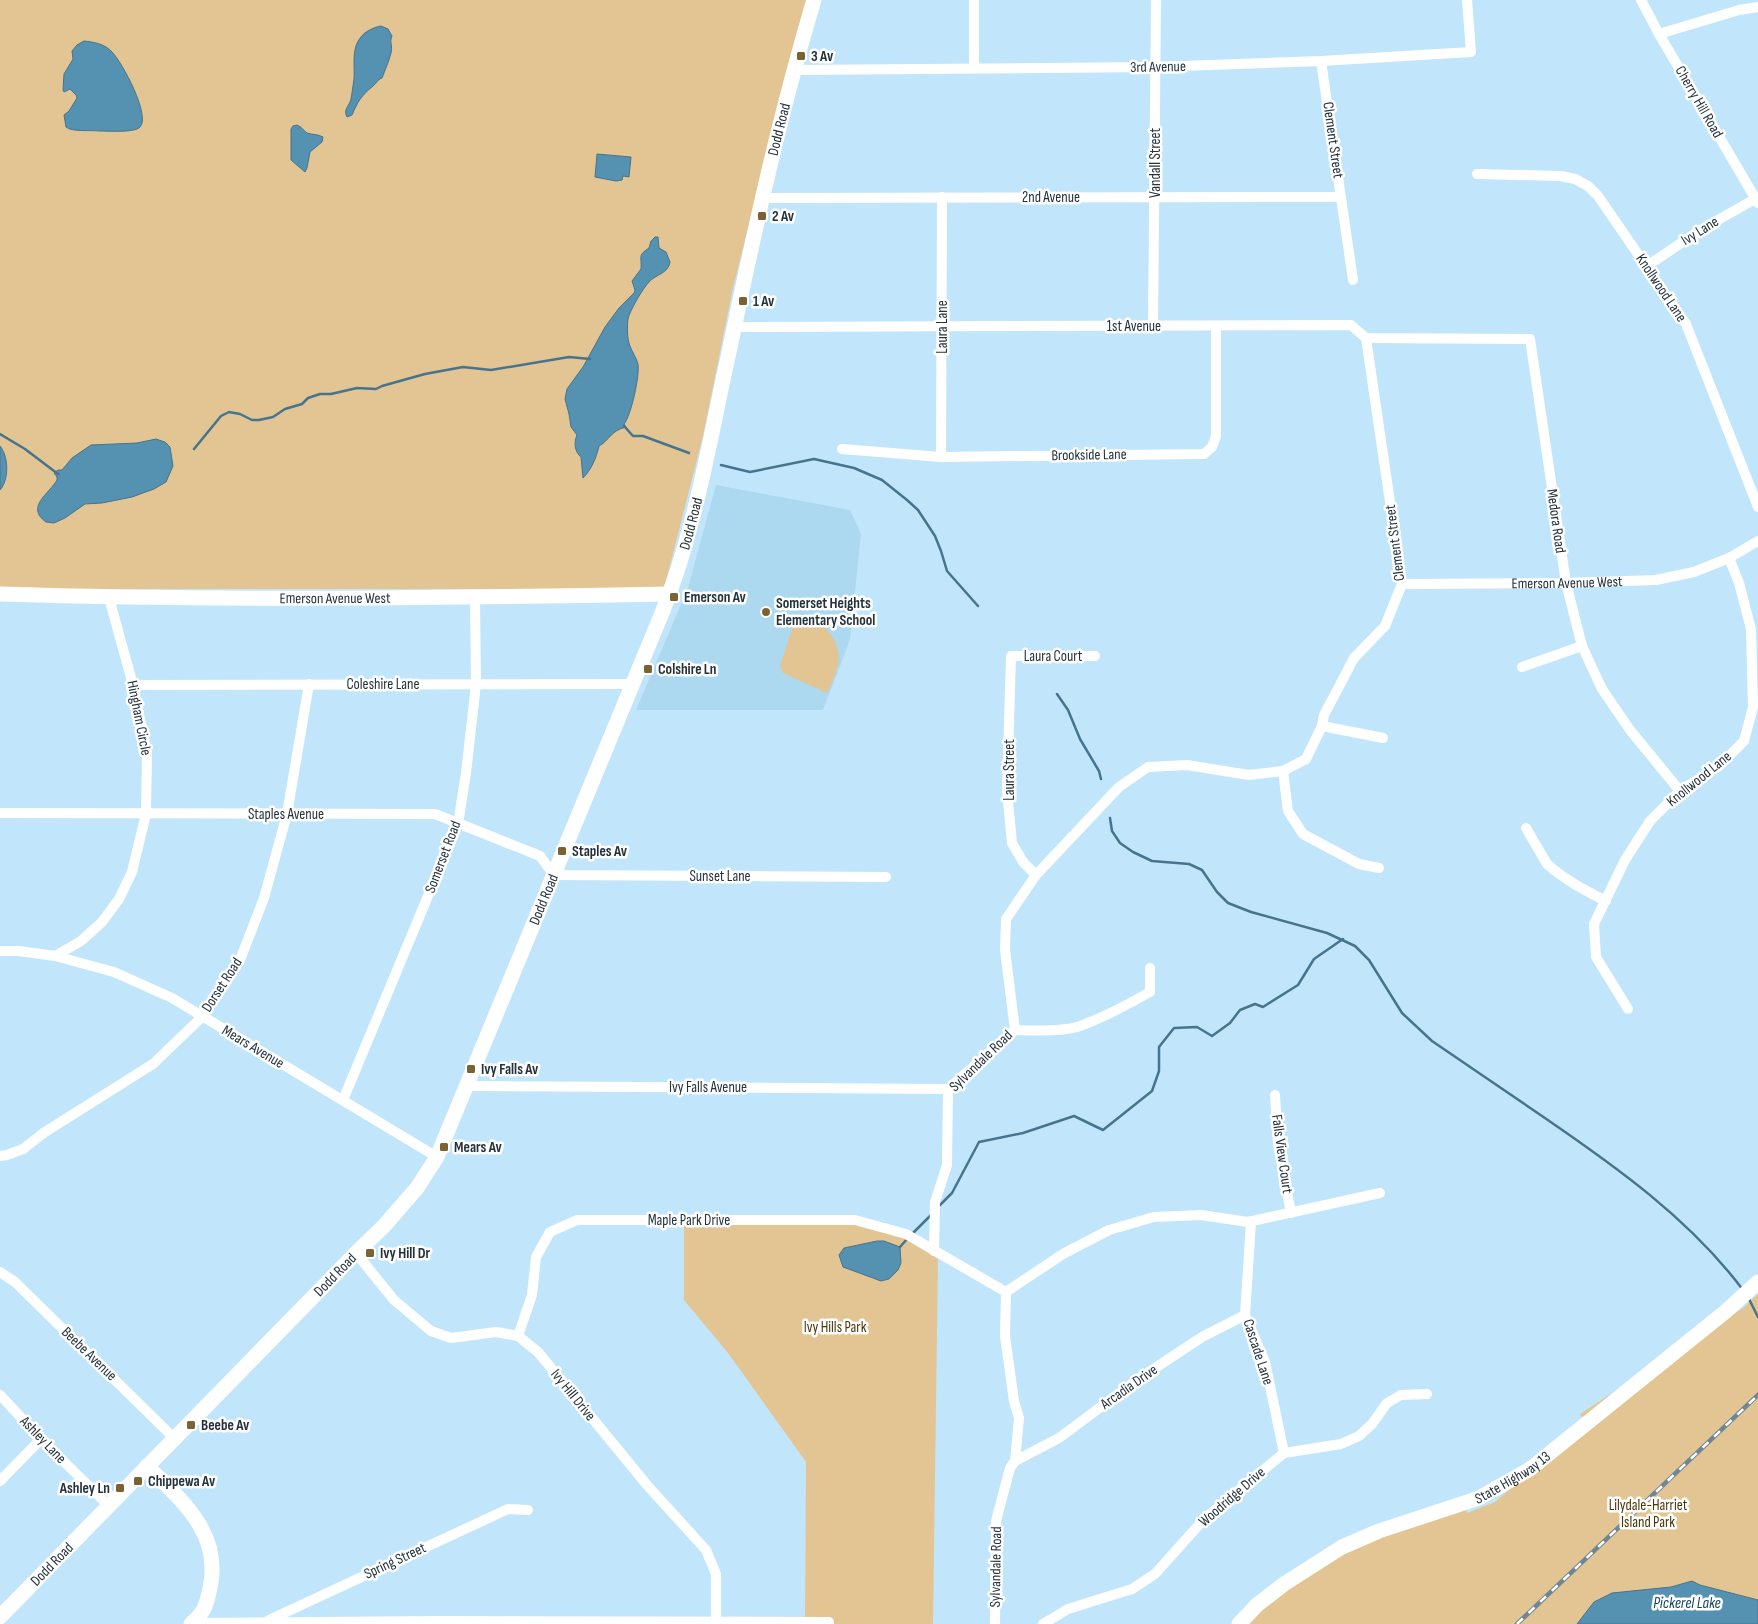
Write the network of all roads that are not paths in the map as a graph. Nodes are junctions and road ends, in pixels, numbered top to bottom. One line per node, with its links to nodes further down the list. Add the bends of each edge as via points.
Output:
1 (814, 0): 11 (main road, Dodd Road)
2 (974, 0): 10 (street)
3 (1156, 0): 9 (street, Vandall Street)
4 (1467, 0): 8 (street, 3rd Avenue, via 1471,52)
5 (1641, 0): 7 (street, Cherry Hill Road)
6 (1758, 7): 7 (street)
7 (1659, 34): 17 (street, Cherry Hill Road)
8 (1321, 61): 9 (street, 3rd Avenue); 15 (street, Clement Street)
9 (1155, 67): 10 (street, 3rd Avenue); 14 (street, Vandall Street)
10 (974, 68): 11 (street, 3rd Avenue)
11 (793, 70): 16 (main road, Dodd Road)
12 (1476, 174): 18 (street, Knollwood Lane, via 1561,176 1588,186 1603,202)
13 (942, 197): 14 (street, 2nd Avenue); 16 (street, 2nd Avenue); 23 (street, Laura Lane)
14 (1154, 197): 15 (street, 2nd Avenue); 20 (street, Vandall Street)
15 (1341, 197): 19 (street, Clement Street)
16 (762, 198): 22 (main road, Dodd Road)
17 (1757, 201): 18 (street, Ivy Lane, via 1702,229)
18 (1647, 266): 28 (street, Knollwood Lane, via 1686,324)
19 (1353, 280)
20 (1153, 326): 21 (street, 1st Avenue); 23 (street, 1st Avenue)
21 (1216, 326): 24 (street, 1st Avenue, via 1351,326); 27 (street, Brookside Lane, via 1216,436 1212,447 1204,454)
22 (734, 327): 23 (street, 1st Avenue); 34 (main road, Dodd Road, via 688,538)
23 (942, 327): 27 (street, Laura Lane)
24 (1366, 338): 25 (street, 1st Avenue); 32 (street, Clement Street)
25 (1530, 339): 31 (street, Medora Road)
26 (842, 449): 27 (street, Brookside Lane)
27 (941, 457)
28 (1758, 506)
29 (1758, 541): 30 (street, Emerson Avenue West)
30 (1729, 558): 31 (street, Emerson Avenue West, via 1694,572 1656,580); 48 (street, Knollwood Lane, via 1751,629 1753,707 1744,741 1719,766)
31 (1566, 583): 32 (street, Emerson Avenue West); 37 (street, Medora Road)
32 (1402, 584): 45 (street, Clement Street, via 1385,626 1354,658 1324,715)
33 (0, 594): 35 (main road, Emerson Avenue West)
34 (670, 594): 36 (main road, Emerson Avenue West); 43 (main road, Dodd Road)
35 (108, 598): 36 (main road, Emerson Avenue West); 44 (street, Hingham Circle)
36 (476, 598): 42 (street, Somerset Road)
37 (1582, 646): 40 (street); 48 (street, Medora Road, via 1607,697)
38 (1011, 656): 39 (street, Laura Court); 56 (street, Laura Street, via 1008,791 1012,843 1023,862)
39 (1096, 656)
40 (1522, 667)
41 (309, 684): 42 (street, Coleshire Lane); 44 (street, Coleshire Lane); 51 (street, Dorset Road)
42 (476, 684): 43 (street, Coleshire Lane); 52 (street, Somerset Road)
43 (633, 684): 55 (main road, Dodd Road)
44 (134, 685): 50 (street, Hingham Circle, via 147,753)
45 (1322, 726): 46 (street); 47 (street, Sylvandale Road, via 1306,759)
46 (1383, 738)
47 (1283, 771): 54 (street, via 1288,811 1303,834 1359,864); 56 (street, Sylvandale Road, via 1249,775 1187,764 1148,766 1119,787)
48 (1680, 791): 58 (street, Knollwood Lane, via 1650,821 1625,860)
49 (0, 813): 50 (street, Staples Avenue)
50 (146, 814): 51 (street, Staples Avenue); 60 (street, Hingham Circle, via 132,872 119,899 102,922 81,941)
51 (286, 814): 52 (street, Staples Avenue, via 435,814); 63 (street, Dorset Road, via 264,898 240,960)
52 (458, 824): 55 (street, Staples Avenue, via 540,856); 68 (street, Somerset Road)
53 (1526, 828): 58 (street, via 1547,864 1563,878)
54 (1379, 868)
55 (554, 875): 57 (street, Sunset Lane); 65 (main road, Dodd Road)
56 (1036, 875): 64 (street, Sylvandale Road, via 1006,919 1005,950)
57 (886, 877)
58 (1606, 901): 62 (street, Knollwood Lane, via 1594,924 1596,957)
59 (0, 951): 60 (street, Mears Avenue)
60 (55, 956): 63 (street, Mears Avenue, via 114,972)
61 (1150, 968): 64 (street, via 1150,992 1115,1011 1079,1026 1040,1031)
62 (1628, 1009)
63 (203, 1016): 68 (street, Mears Avenue); 69 (street, Dorset Road, via 154,1064 23,1149)
64 (1015, 1030): 66 (street, Sylvandale Road)
65 (468, 1086): 66 (street, Ivy Falls Avenue); 70 (main road, Dodd Road)
66 (948, 1089): 74 (street, Sylvandale Road, via 947,1165 935,1202)
67 (1275, 1096): 72 (street, Falls View Court, via 1278,1144)
68 (343, 1100): 70 (street, Mears Avenue)
69 (0, 1156)
70 (437, 1157): 75 (main road, Dodd Road, via 417,1188)
71 (1380, 1193): 72 (street)
72 (1291, 1213): 73 (street)
73 (1248, 1222): 78 (street, via 1201,1215 1173,1216 1109,1230 1063,1254); 79 (street, Cascade Lane, via 1251,1222)
74 (934, 1251): 78 (street); 80 (street, Maple Park Drive, via 906,1234 855,1220 577,1220 550,1232 536,1257 532,1295)
75 (356, 1253): 80 (street, via 394,1300 431,1331 451,1338 496,1332); 84 (main road, Dodd Road)
76 (0, 1272): 84 (street, Beebe Avenue, via 15,1282)
77 (1758, 1282): 99 (main road, State Highway 13, via 1530,1469 1479,1498 1379,1531 1342,1547 1284,1584)
78 (1006, 1292): 86 (street, Sylvandale Road, via 1005,1336 1019,1418)
79 (1245, 1315): 85 (street, Cascade Lane, via 1265,1362); 86 (street, Arcadia Drive, via 1202,1337 1136,1380 1059,1438)
80 (518, 1336): 92 (street, Ivy Hill Drive, via 538,1352 647,1485 706,1550 716,1574)
81 (1427, 1394): 85 (street, via 1401,1395 1387,1403 1359,1436 1340,1444)
82 (0, 1395): 83 (street, Ashley Lane)
83 (41, 1439): 88 (street); 89 (street, Ashley Lane)
84 (175, 1439): 87 (main road, Dodd Road)
85 (1284, 1453): 98 (street, Woodridge Drive, via 1205,1518 1155,1574 1132,1589 1068,1609)
86 (1014, 1461): 97 (street, Sylvandale Road, via 996,1521)
87 (147, 1466): 89 (main road, Dodd Road); 94 (main road, via 186,1505 203,1528 210,1547 213,1576 206,1609)
88 (0, 1481)
89 (109, 1506): 91 (main road, Dodd Road)
90 (528, 1510): 95 (street, Spring Street, via 508,1509)
91 (0, 1617)
92 (716, 1621): 93 (street); 96 (street)
93 (829, 1622)
94 (192, 1623): 95 (street)
95 (265, 1623): 96 (street)
96 (442, 1623)
97 (995, 1624)
98 (1043, 1624)
99 (1239, 1624)

